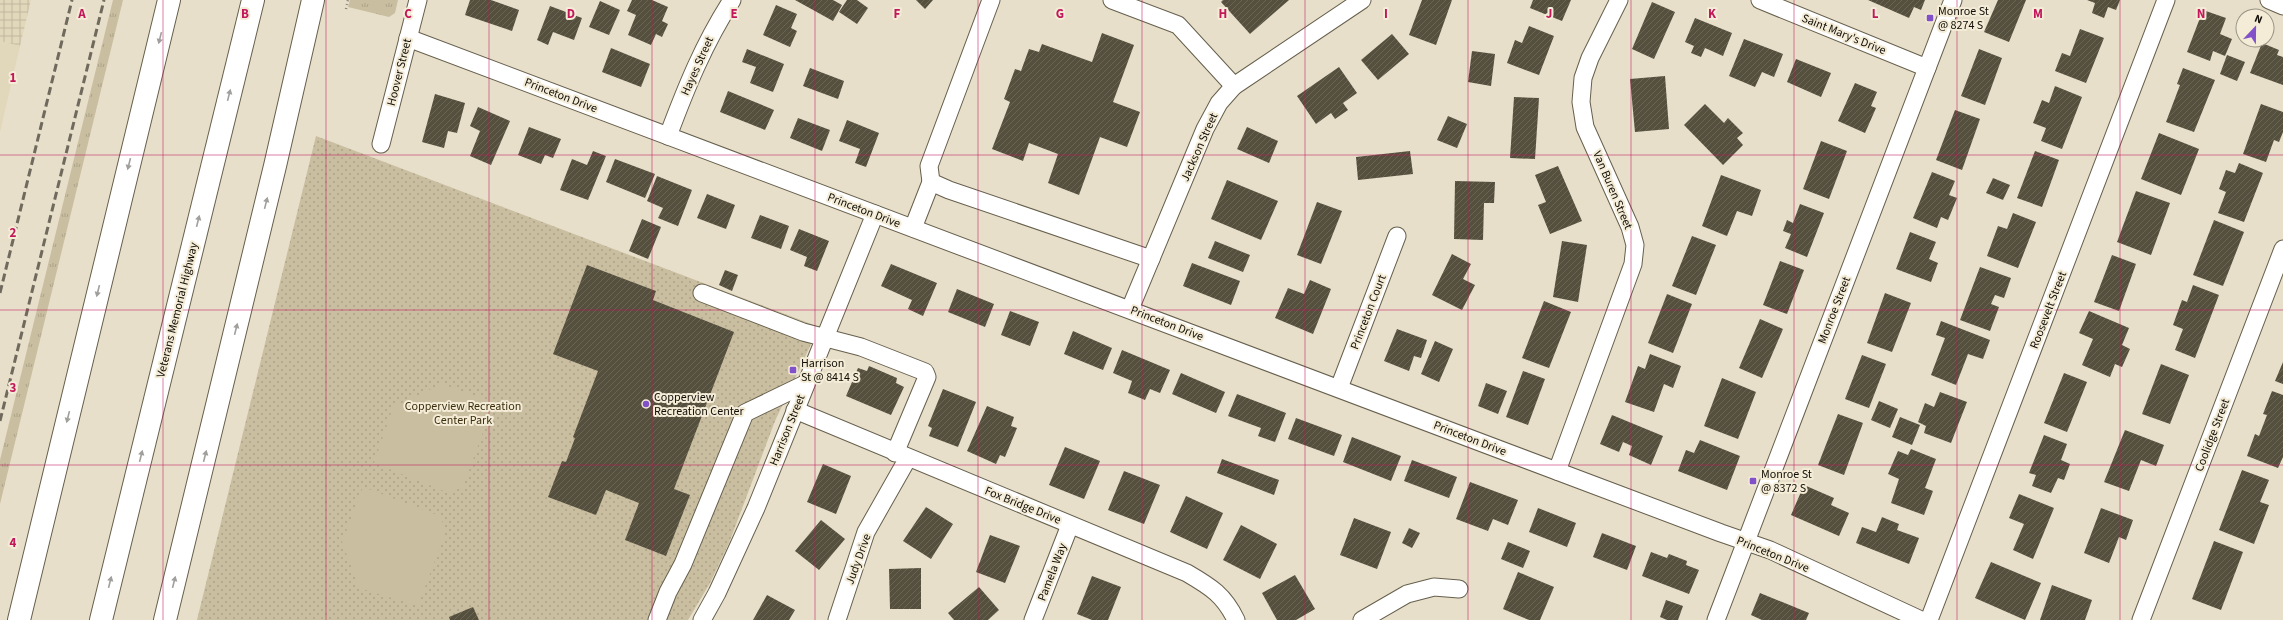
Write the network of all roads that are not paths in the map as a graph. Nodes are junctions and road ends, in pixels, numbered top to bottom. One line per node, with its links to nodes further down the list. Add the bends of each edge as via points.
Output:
1 (169, 0): 37 (highway, one-way to 37)
2 (253, 0): 38 (highway, Veterans Memorial Highway, one-way to 2)
3 (313, 0): 39 (highway, one-way to 3)
4 (418, 0): 15 (street, Hoover Street)
5 (732, 0): 18 (street, Hayes Street, via 712,30)
6 (991, 0): 20 (street, via 929,166)
7 (1112, 0): 17 (street, via 1178,25)
8 (1362, 0): 17 (street, Jackson Street)
9 (1619, 0): 33 (street, Van Buren Street, via 1590,58 1583,78 1580,102 1585,126 1630,227 1635,245 1633,264)
10 (1760, 0): 16 (street, Saint Mary's Drive)
11 (1953, 0): 16 (street, Monroe Street)
12 (2166, 0): 48 (street, Roosevelt Street)
13 (2269, 0): 14 (street)
14 (2283, 6)
15 (408, 38): 18 (street, Princeton Drive); 19 (street, Hoover Street)
16 (1927, 68): 35 (street, Monroe Street)
17 (1234, 86): 25 (street, Jackson Street, via 1219,103 1205,129)
18 (668, 136): 21 (street, Princeton Drive)
19 (381, 144)
20 (930, 182): 22 (street); 25 (street)
21 (875, 214): 22 (street, Princeton Drive); 28 (street, Harrison Street)
22 (913, 228): 27 (street, Princeton Drive)
23 (1397, 236): 30 (street, Princeton Court)
24 (2283, 249): 49 (street, Coolidge Street)
25 (1151, 258): 27 (street, Jackson Street)
26 (702, 293): 28 (street)
27 (1130, 309): 30 (street, Princeton Drive)
28 (824, 338): 29 (street, Harrison Street); 32 (street, Judy Drive, via 861,347 927,374)
29 (805, 384): 31 (street, Harrison Street); 40 (street, via 745,413 683,564)
30 (1339, 388): 33 (street, Princeton Drive)
31 (795, 410): 32 (street, Fox Bridge Drive); 41 (street, Harrison Street, via 739,546)
32 (902, 455): 34 (street, Fox Bridge Drive); 42 (street, Judy Drive, via 866,532)
33 (1557, 471): 35 (street, Princeton Drive)
34 (1070, 525): 43 (street, Pamela Way); 44 (street, Fox Bridge Drive, via 1187,573 1210,586 1228,604)
35 (1746, 542): 46 (street, Monroe Street); 47 (street, Princeton Drive, via 1770,550)
36 (1459, 589): 45 (street, via 1434,587 1407,594)
37 (19, 620)
38 (100, 620)
39 (165, 620)
40 (657, 620)
41 (702, 620)
42 (837, 620)
43 (1033, 620)
44 (1236, 620)
45 (1362, 620)
46 (1716, 620)
47 (1921, 620)
48 (1929, 620)
49 (2141, 620)

